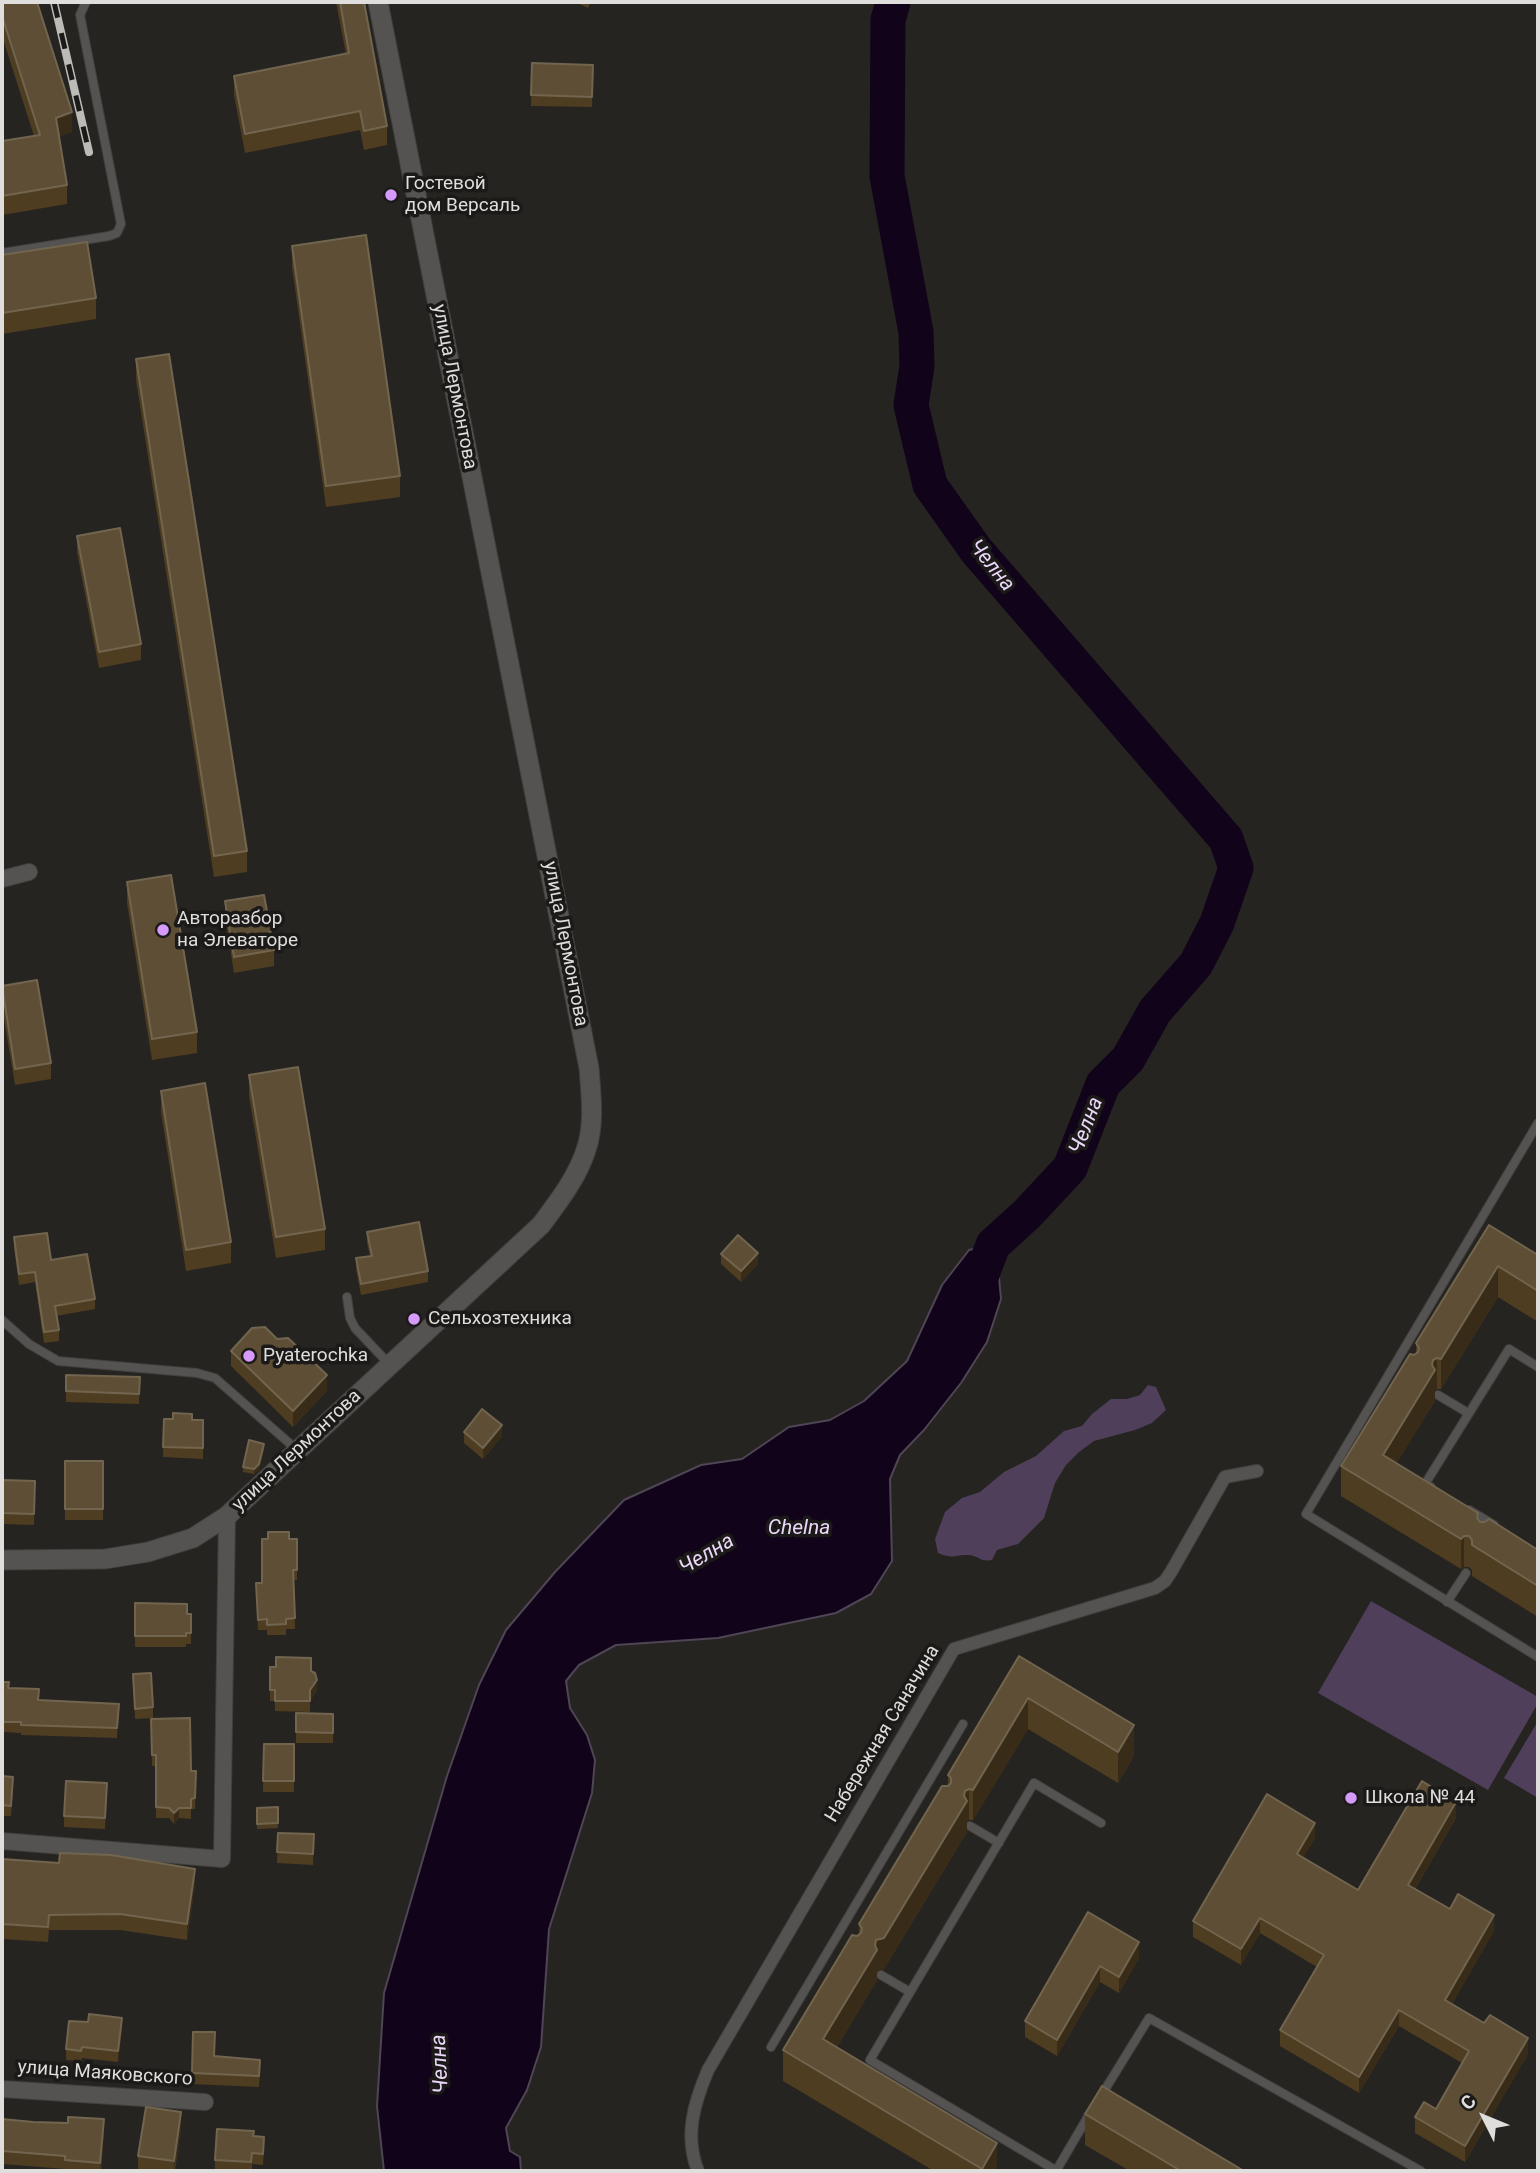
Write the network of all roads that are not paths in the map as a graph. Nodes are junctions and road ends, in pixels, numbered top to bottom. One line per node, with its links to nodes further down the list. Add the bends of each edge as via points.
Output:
1 (86, 2): 3 (lane, via 80,15 121,224 117,233 108,236)
2 (378, 2): 9 (street, улица Лермонтова, via 589,1068 592,1114 587,1149 569,1186 541,1225)
3 (2, 253)
4 (29, 872): 5 (street)
5 (2, 879)
6 (1538, 1123): 10 (lane)
7 (347, 1297): 9 (lane, via 355,1328)
8 (2, 1320): 15 (lane, via 58,1361 215,1378)
9 (390, 1365): 15 (street, улица Лермонтова)
10 (1393, 1367): 12 (lane); 25 (lane, via 1306,1514)
11 (1538, 1367): 14 (lane, via 1509,1349)
12 (1403, 1373)
13 (1438, 1395): 14 (lane)
14 (1468, 1413): 17 (lane, via 1425,1484)
15 (298, 1450): 19 (street, улица Лермонтова)
16 (1257, 1471): 39 (street, Набережная Саначина, via 1225,1477 1171,1572 1155,1588 954,1649 708,2070 695,2101 691,2132)
17 (1435, 1490)
18 (1466, 1508): 20 (lane)
19 (227, 1516): 23 (street, улица Лермонтова, via 193,1538 148,1552 105,1559); 32 (street, via 222,1859)
20 (1497, 1527): 21 (lane); 22 (lane)
21 (1507, 1533)
22 (1490, 1537)
23 (2, 1560)
24 (1466, 1573): 25 (lane)
25 (1447, 1602): 26 (lane)
26 (1538, 1657)
27 (963, 1724): 28 (lane)
28 (920, 1796): 29 (lane); 36 (lane, via 835,1948)
29 (929, 1801)
30 (1101, 1823): 33 (lane, via 1034,1783)
31 (970, 1826): 33 (lane)
32 (2, 1841)
33 (999, 1843): 35 (lane)
34 (881, 1975): 35 (lane)
35 (910, 1992): 40 (lane, via 870,2060)
36 (771, 2046)
37 (2, 2089): 38 (street, улица Маяковского)
38 (205, 2102)
39 (698, 2171)
40 (1056, 2171): 41 (lane, via 1149,2018)
41 (1420, 2171)

